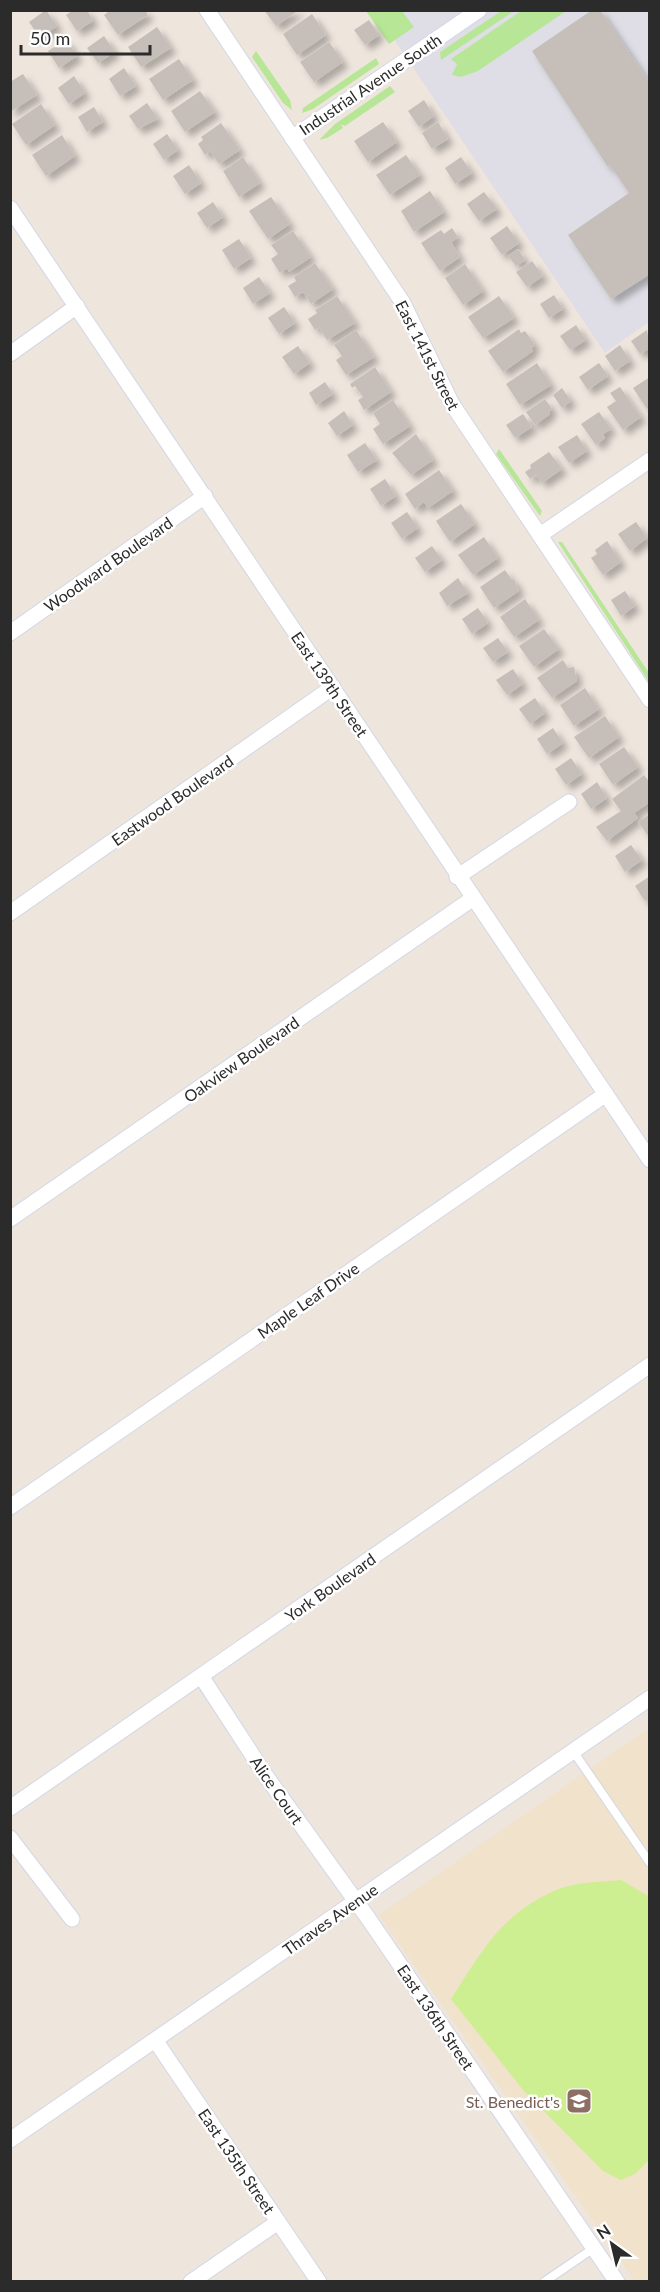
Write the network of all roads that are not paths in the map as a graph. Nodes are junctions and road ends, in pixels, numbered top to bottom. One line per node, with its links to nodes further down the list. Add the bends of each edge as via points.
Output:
1 (207, 10): 3 (street, East 141st Street)
2 (479, 10): 3 (street, Industrial Avenue South)
3 (292, 138): 9 (street, East 141st Street, via 403,303 452,404)
4 (10, 208): 5 (street, East 139th Street)
5 (77, 306): 6 (street); 8 (street, East 139th Street)
6 (10, 354)
7 (650, 460): 9 (street)
8 (205, 496): 10 (street, Woodward Boulevard); 11 (street, East 139th Street)
9 (540, 535): 12 (street, East 141st Street)
10 (10, 633)
11 (333, 687): 14 (street, East 139th Street); 16 (street, Eastwood Boulevard)
12 (650, 700)
13 (568, 802): 14 (street)
14 (458, 877): 15 (street, East 139th Street)
15 (472, 899): 17 (street, East 139th Street); 19 (street, Oakview Boulevard)
16 (10, 913)
17 (606, 1094): 18 (street, East 139th Street); 21 (street, Maple Leaf Drive)
18 (650, 1160)
19 (10, 1219)
20 (650, 1365): 22 (street, York Boulevard)
21 (10, 1507)
22 (201, 1676): 25 (street, York Boulevard); 28 (street, Alice Court)
23 (650, 1698): 24 (street, Thraves Avenue)
24 (573, 1751): 27 (lane); 28 (street, Thraves Avenue)
25 (10, 1808)
26 (10, 1838): 29 (street)
27 (650, 1863)
28 (355, 1901): 30 (street, Thraves Avenue); 33 (street, East 136th Street)
29 (72, 1919)
30 (155, 2040): 31 (street, Thraves Avenue); 32 (street, East 135th Street)
31 (10, 2140)
32 (278, 2222): 34 (street); 35 (street, East 135th Street)
33 (594, 2248): 36 (lane); 37 (street, East 136th Street)
34 (191, 2282)
35 (319, 2282)
36 (544, 2282)
37 (617, 2282)

